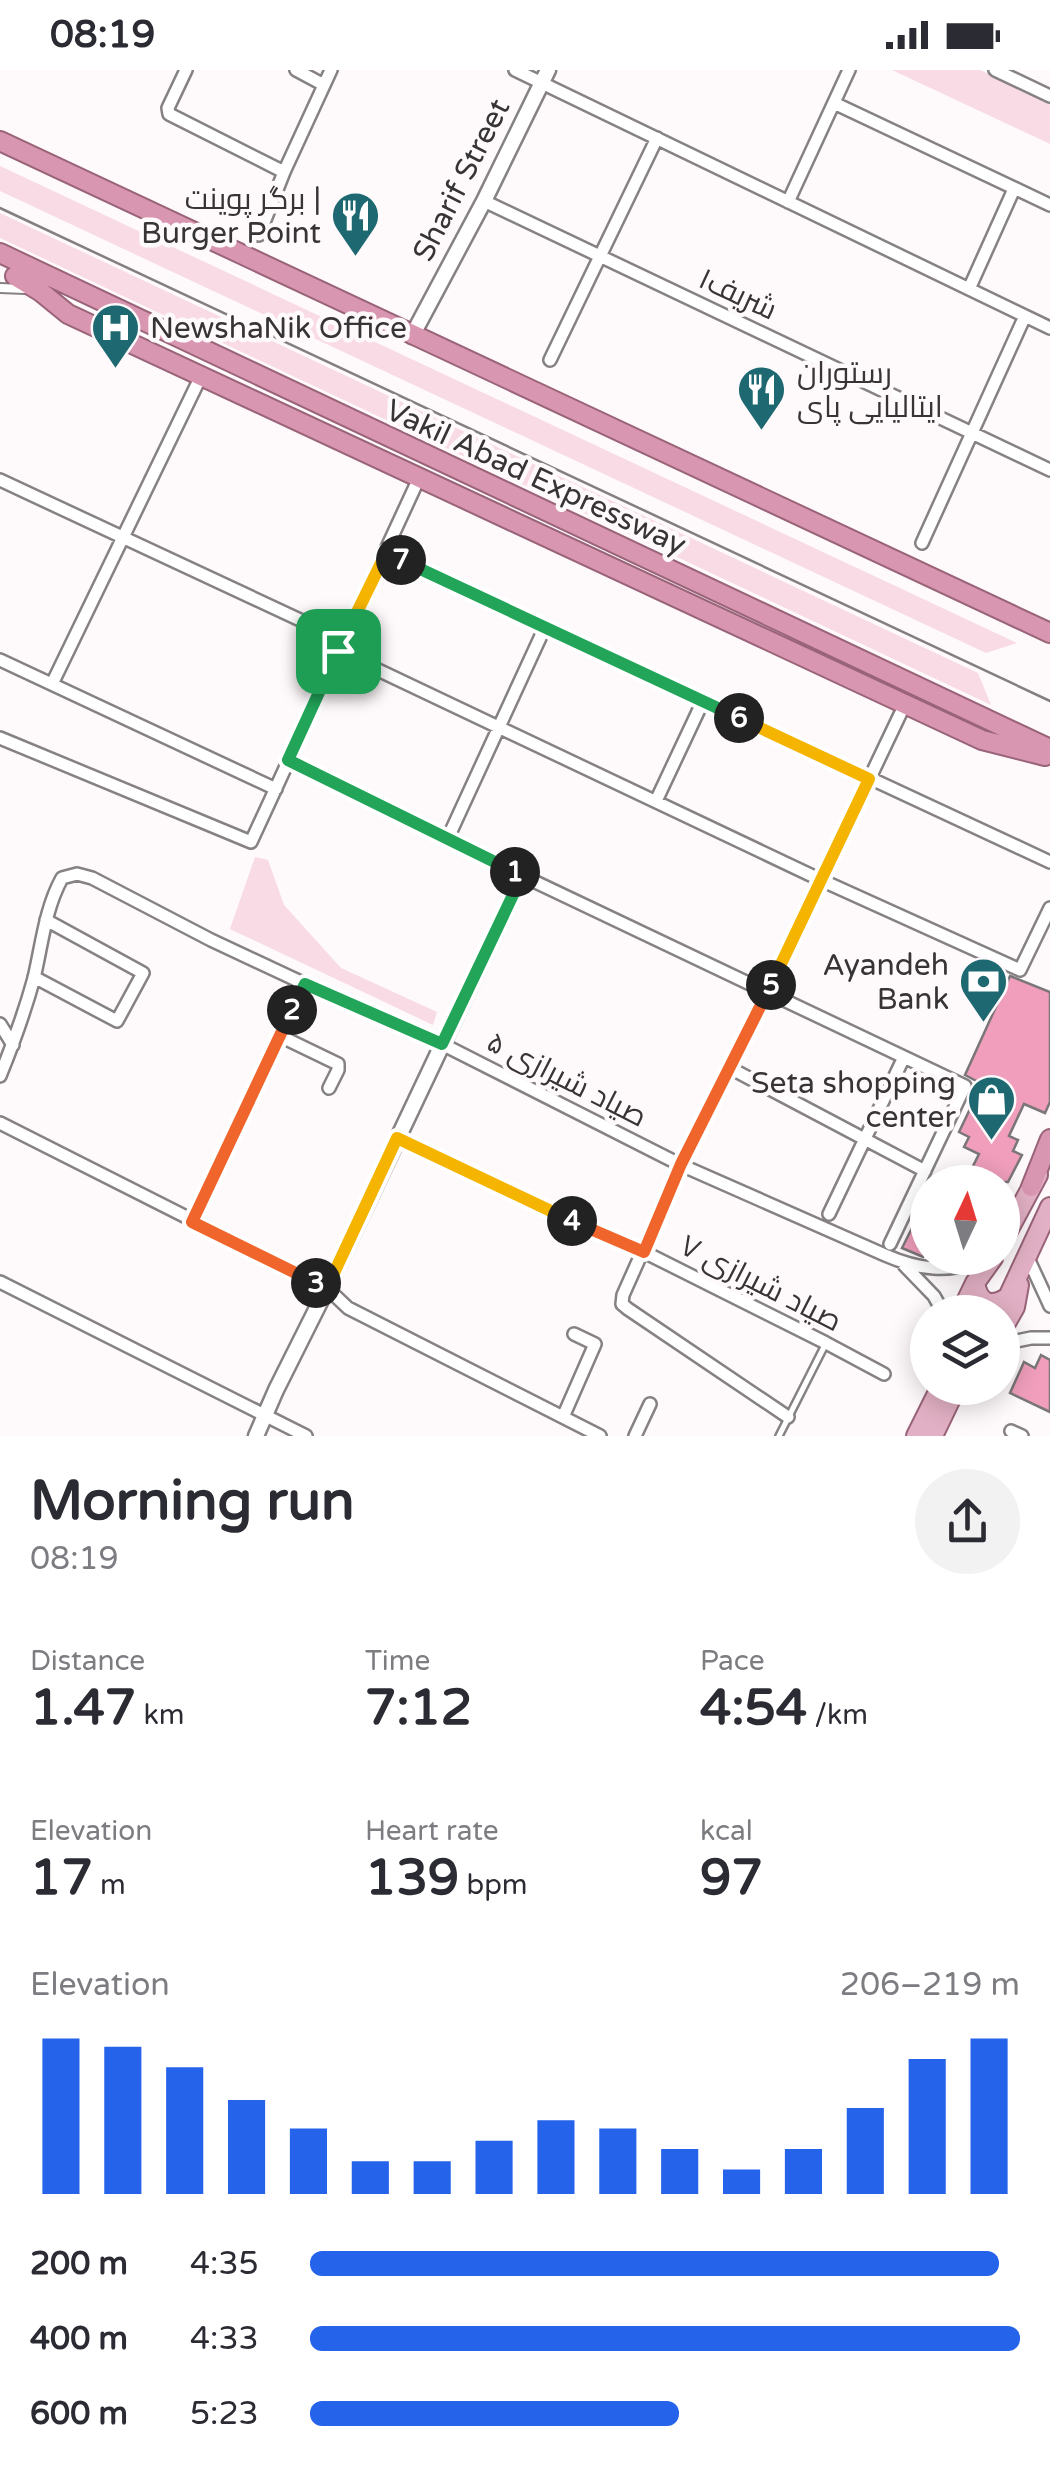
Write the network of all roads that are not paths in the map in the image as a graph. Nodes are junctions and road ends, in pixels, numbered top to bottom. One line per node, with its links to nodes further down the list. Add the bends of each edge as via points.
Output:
1 (186, 70): 13 (street, via 168,114)
2 (296, 70): 8 (street)
3 (331, 70): 8 (street)
4 (514, 70): 7 (street)
5 (849, 70): 10 (street)
6 (995, 70): 9 (street)
7 (544, 76): 11 (street); 15 (street, Sharif Street)
8 (324, 84): 13 (street)
9 (1050, 96)
10 (834, 102): 14 (street); 16 (street)
11 (656, 138): 16 (street); 20 (street)
12 (0, 141): 28 (highway)
13 (284, 172): 18 (street)
14 (1014, 188): 17 (street); 23 (street)
15 (484, 202): 20 (street, شریف١); 28 (street, Sharif Street)
16 (788, 202): 23 (street)
17 (1050, 205)
18 (259, 236)
19 (0, 253): 31 (highway, Vakil Abad Expressway)
20 (600, 257): 29 (street); 32 (street, شریف١)
21 (15, 276): 24 (highway)
22 (0, 288): 24 (street)
23 (969, 289): 25 (street)
24 (41, 292): 26 (street); 30 (highway, via 68,314)
25 (1025, 316): 27 (street); 32 (street)
26 (116, 328)
27 (1050, 328)
28 (412, 336): 41 (highway)
29 (550, 360)
30 (202, 374): 33 (highway); 37 (street)
31 (360, 424): 33 (highway); 49 (highway, Vakil Abad Expressway)
32 (972, 432): 34 (street, شریف١); 38 (street)
33 (386, 460): 35 (highway)
34 (1050, 470)
35 (420, 476): 39 (street); 46 (highway)
36 (0, 480): 37 (street)
37 (122, 536): 42 (street); 44 (street)
38 (922, 544)
39 (386, 553): 40 (street); 42 (street)
40 (546, 627): 45 (street); 47 (street)
41 (1050, 633)
42 (340, 646): 47 (street); 51 (street)
43 (0, 660): 44 (street)
44 (52, 684): 53 (street)
45 (703, 701): 52 (street); 54 (street)
46 (905, 704): 50 (highway, via 982,740); 52 (street)
47 (499, 727): 54 (street); 55 (street)
48 (0, 738): 53 (street, via 252,842)
49 (1050, 749)
50 (1050, 757)
51 (288, 760): 53 (street); 55 (street)
52 (869, 779): 56 (street); 58 (street)
53 (276, 788)
54 (656, 801): 58 (street)
55 (447, 840): 57 (street)
56 (1050, 862)
57 (522, 876): 63 (street); 66 (street)
58 (821, 880): 59 (street, via 1020,970); 63 (street)
59 (1050, 908)
60 (46, 920): 61 (street); 61 (street, via 142,973 117,1021); 62 (street, صیاد شیرازی ۵, via 62,878 76,874)
61 (34, 977): 67 (street)
62 (305, 984): 65 (street); 66 (street, صیاد شیرازی ۵)
63 (768, 992): 68 (street); 69 (street)
64 (0, 1024): 67 (street)
65 (280, 1036): 71 (street, via 338,1064); 85 (street)
66 (442, 1044): 73 (street); 77 (street, صیاد شیرازی ۵)
67 (13, 1045): 70 (street)
68 (904, 1057): 74 (street); 79 (street, via 965,1086)
69 (730, 1068): 74 (street); 77 (street)
70 (0, 1076)
71 (329, 1088)
72 (0, 1123): 85 (street)
73 (397, 1138): 87 (street, صیاد شیرازی ۷); 94 (street)
74 (865, 1139): 78 (street); 84 (street)
75 (1050, 1139): 80 (highway)
76 (1050, 1153): 80 (main road)
77 (681, 1164): 87 (street); 88 (street, صیاد شیرازی ۵)
78 (914, 1165)
79 (928, 1165)
80 (1031, 1188): 83 (main road)
81 (910, 1202): 86 (street)
82 (1050, 1207): 89 (main road)
83 (1020, 1208)
84 (829, 1214)
85 (192, 1222): 94 (street)
86 (890, 1244)
87 (644, 1252): 102 (street, صیاد شیرازی ۷); 109 (street, via 622,1304)
88 (901, 1262): 90 (street, صیاد شیرازی ۵); 95 (street, صیاد شیرازی ۵)
89 (1024, 1263): 93 (main road, via 998,1304 986,1303); 97 (main road); 98 (street)
90 (910, 1264)
91 (980, 1275): 93 (main road)
92 (0, 1282): 107 (street)
93 (975, 1283): 96 (main road)
94 (327, 1288): 107 (street); 108 (street, via 348,1308)
95 (931, 1295)
96 (969, 1295)
97 (1017, 1295)
98 (1050, 1306)
99 (574, 1334): 108 (street, via 595,1344)
100 (1050, 1338): 101 (street)
101 (1020, 1340)
102 (826, 1342): 103 (street, صیاد شیرازی ۷); 109 (lane)
103 (884, 1374)
104 (650, 1404): 113 (street)
105 (932, 1405): 115 (main road)
106 (948, 1405): 116 (main road)
107 (267, 1416): 110 (street); 111 (street)
108 (564, 1417): 112 (street)
109 (788, 1418): 114 (lane)
110 (256, 1436)
111 (306, 1436)
112 (600, 1436)
113 (636, 1436)
114 (779, 1436)
115 (916, 1436)
116 (933, 1436)

